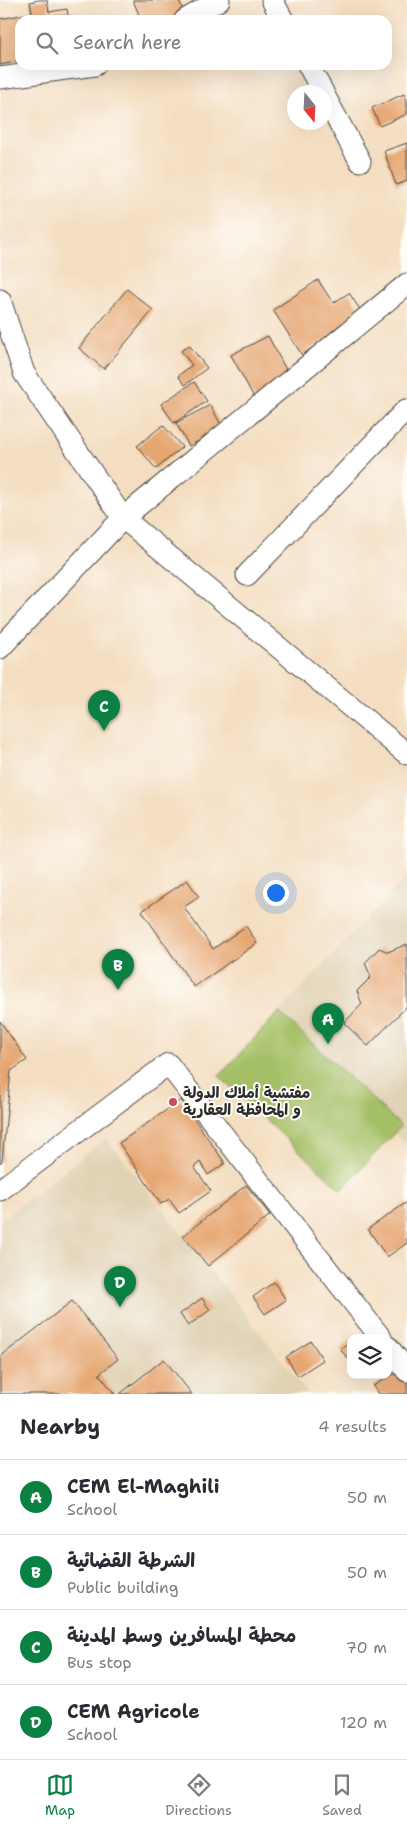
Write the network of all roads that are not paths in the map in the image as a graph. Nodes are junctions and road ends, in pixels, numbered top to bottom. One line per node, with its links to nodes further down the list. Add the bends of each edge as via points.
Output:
1 (219, 0): 3 (street)
2 (272, 0): 4 (street)
3 (194, 15)
4 (280, 15)
5 (58, 70): 7 (street)
6 (311, 70): 8 (street)
7 (0, 78)
8 (319, 85)
9 (332, 109): 10 (street)
10 (360, 161)
11 (407, 284): 14 (street)
12 (0, 300): 14 (street, via 24,373)
13 (407, 411): 15 (street)
14 (123, 518): 16 (street); 17 (street)
15 (247, 575)
16 (0, 648)
17 (407, 754)
18 (0, 1190): 19 (street, via 168,1064)
19 (378, 1334)
20 (392, 1352): 21 (street)
21 (407, 1371)

